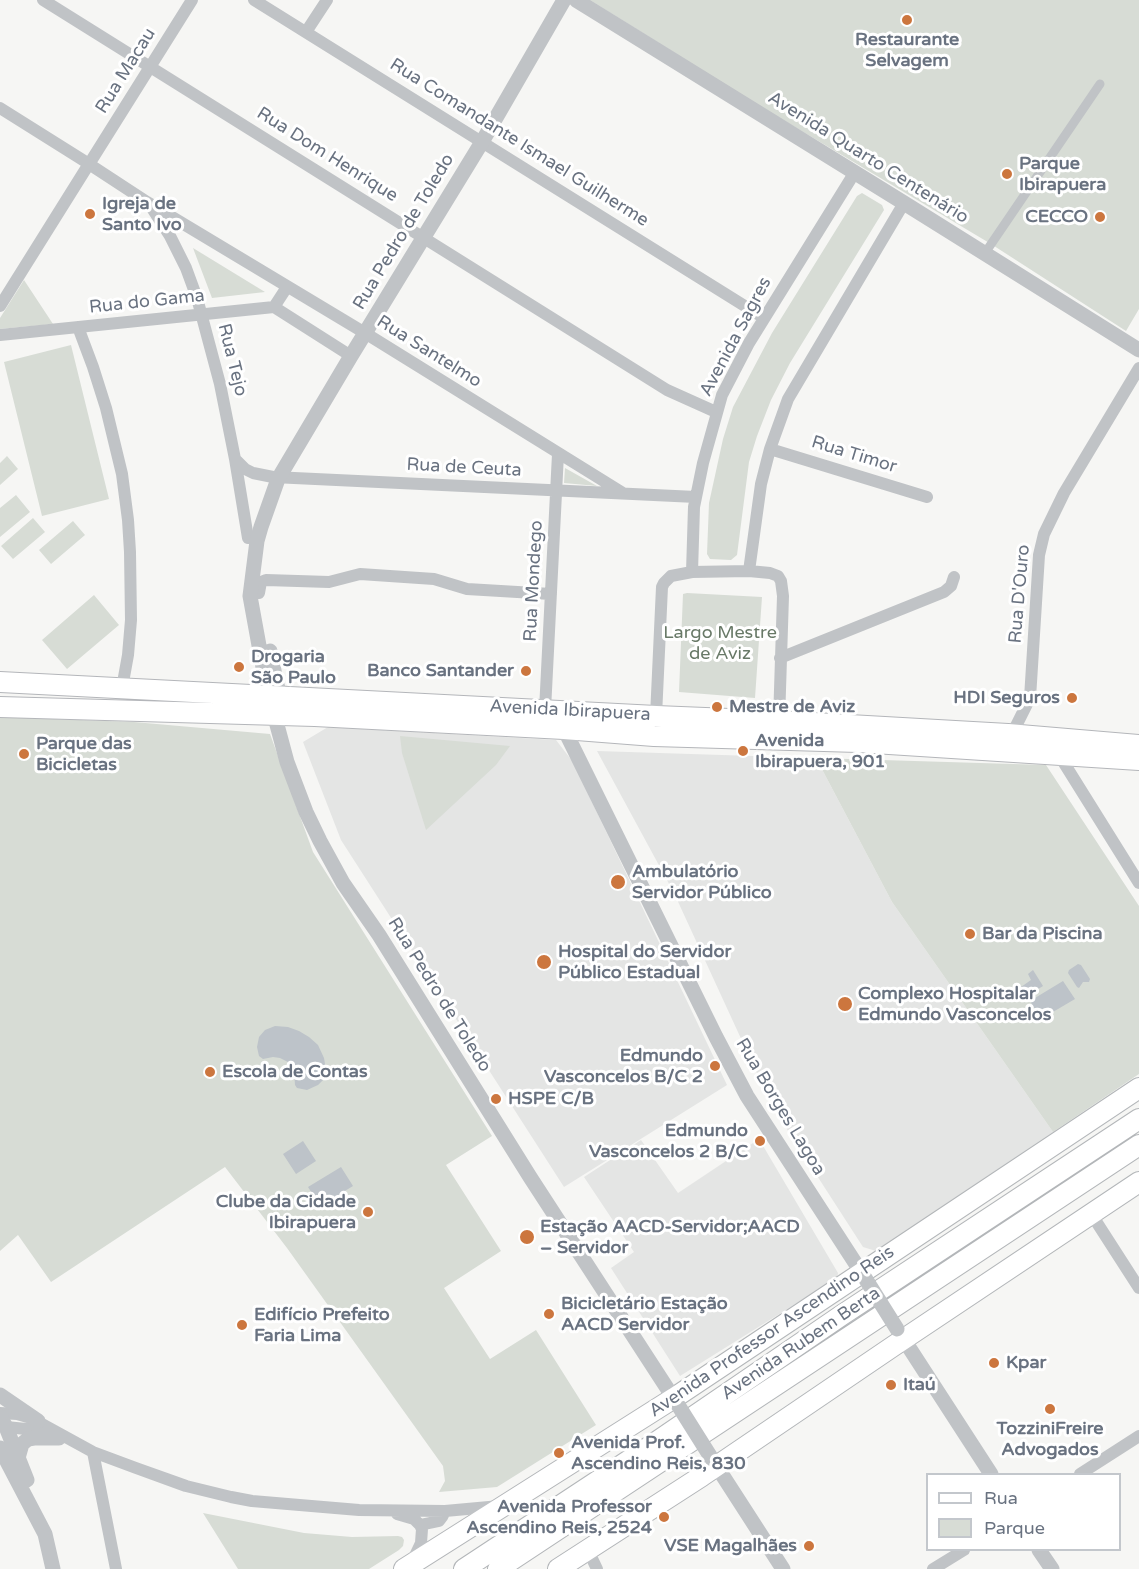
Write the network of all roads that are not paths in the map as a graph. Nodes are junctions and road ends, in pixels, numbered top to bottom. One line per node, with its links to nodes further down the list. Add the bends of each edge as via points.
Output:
1 (43, 0): 8 (street, Rua Dom Henrique)
2 (192, 0): 8 (street, Rua Macau)
3 (254, 0): 7 (street, Rua Comandante Ismael Guilherme)
4 (327, 0): 7 (street)
5 (564, 0): 11 (street, Rua Pedro de Toledo)
6 (576, 0): 13 (street, Avenida Quarto Centenário)
7 (306, 32): 11 (street, Rua Comandante Ismael Guilherme)
8 (150, 67): 12 (street, Rua Macau); 16 (street, Rua Dom Henrique)
9 (1100, 84): 17 (street)
10 (0, 108): 12 (street, Rua Santelmo)
11 (482, 142): 16 (street, Rua Pedro de Toledo); 22 (street, Rua Comandante Ismael Guilherme)
12 (89, 164): 14 (street, Rua Santelmo); 19 (street, Rua Macau)
13 (855, 172): 15 (street, Avenida Quarto Centenário); 22 (street, Avenida Sagres)
14 (147, 202): 18 (street, Rua Santelmo); 21 (street, Rua Tejo, via 186,268)
15 (904, 203): 17 (street, Avenida Quarto Centenário); 30 (street, via 794,388)
16 (424, 237): 24 (street, Rua Pedro de Toledo); 29 (street, Rua Dom Henrique, via 667,390)
17 (985, 253): 26 (street, Avenida Quarto Centenário)
18 (287, 287): 20 (street); 24 (street, Rua Santelmo)
19 (0, 306)
20 (274, 307): 21 (street, Rua do Gama); 27 (street)
21 (202, 314): 23 (street, Rua do Gama); 32 (street, Rua Tejo)
22 (764, 318): 29 (street, Avenida Sagres)
23 (78, 327): 25 (street, Rua do Gama); 46 (street, via 106,408 128,520 131,620)
24 (365, 333): 27 (street, Rua Pedro de Toledo); 31 (street, Rua Santelmo)
25 (0, 335)
26 (1139, 350)
27 (351, 356): 33 (street, Rua Pedro de Toledo)
28 (1139, 368): 55 (street, Rua D'Ouro, via 1044,534 1039,555 1030,698)
29 (716, 412): 36 (street, Avenida Sagres)
30 (770, 448): 37 (street, Rua Timor); 39 (street)
31 (558, 454): 34 (street, Rua Mondego); 35 (street, Rua Santelmo)
32 (235, 459): 33 (street, Rua de Ceuta, via 253,473); 38 (street, Rua Tejo)
33 (277, 480): 34 (street, Rua de Ceuta); 38 (street, Rua Pedro de Toledo, via 258,503 252,520)
34 (556, 490): 35 (street, Rua de Ceuta); 43 (street, Rua Mondego)
35 (623, 493): 36 (street, Rua de Ceuta)
36 (696, 497): 40 (street, Avenida Sagres)
37 (927, 497)
38 (253, 540): 42 (street, Rua Pedro de Toledo, via 248,555)
39 (749, 571): 40 (street); 44 (street, via 770,573 781,581)
40 (692, 572): 51 (street, via 671,576 662,587)
41 (954, 577): 44 (street, via 944,592)
42 (259, 584): 43 (street, via 329,582 360,574 434,579 467,589); 48 (street, Rua Pedro de Toledo)
43 (551, 594): 49 (street, Rua Mondego)
44 (780, 658): 52 (street)
45 (0, 682): 46 (main road, Avenida Ibirapuera)
46 (122, 688): 48 (main road, Avenida Ibirapuera)
47 (0, 707): 48 (main road, Avenida Ibirapuera, via 131,712)
48 (281, 707): 49 (main road, Avenida Ibirapuera); 53 (main road, Avenida Ibirapuera); 54 (main road, via 285,722)
49 (545, 710): 50 (main road, Avenida Ibirapuera)
50 (588, 712): 51 (main road, Avenida Ibirapuera); 53 (main road, via 572,719)
51 (656, 716): 52 (main road, Avenida Ibirapuera)
52 (779, 721): 55 (main road, Avenida Ibirapuera)
53 (564, 729): 57 (main road, Avenida Ibirapuera); 65 (street, Rua Borges Lagoa, via 743,1089)
54 (279, 734): 69 (street, Rua Pedro de Toledo, via 306,812 343,882)
55 (1008, 734): 56 (main road, Avenida Ibirapuera)
56 (1139, 745)
57 (1059, 755): 58 (main road, Avenida Ibirapuera); 59 (street)
58 (1139, 760)
59 (1139, 883)
60 (1139, 1088): 65 (main road, Avenida Professor Ascendino Reis)
61 (1139, 1119): 94 (main road, Avenida Rubem Berta)
62 (1139, 1145): 87 (main road, Avenida Rubem Berta)
63 (1139, 1182): 64 (main road)
64 (1092, 1215): 66 (street); 67 (main road)
65 (863, 1275): 67 (street, Rua Borges Lagoa, bridge); 69 (main road, Avenida Professor Ascendino Reis)
66 (1139, 1288)
67 (900, 1334): 78 (main road); 79 (street)
68 (0, 1395): 71 (street)
69 (676, 1402): 78 (street, Rua Pedro de Toledo, bridge); 81 (main road, Avenida Professor Ascendino Reis)
70 (2, 1421): 71 (street, Avenida Professor Ascendino Reis, via 17,1414); 73 (street); 77 (street)
71 (38, 1421): 74 (street, Avenida Professor Ascendino Reis)
72 (1139, 1436): 80 (street)
73 (59, 1438): 74 (street); 77 (street, via 28,1439)
74 (77, 1443): 76 (street, Avenida Professor Ascendino Reis)
75 (0, 1448): 82 (street)
76 (93, 1452): 83 (street, Avenida Professor Ascendino Reis, via 186,1486 231,1497); 93 (street)
77 (18, 1458): 82 (street, via 36,1507)
78 (715, 1462): 88 (main road); 99 (street)
79 (990, 1473)
80 (1082, 1473)
81 (504, 1505): 85 (street, Avenida Professor Ascendino Reis); 91 (main road)
82 (32, 1508): 92 (street, via 45,1534)
83 (382, 1510): 84 (street, Avenida Professor Ascendino Reis); 86 (street, Avenida Professor Ascendino Reis)
84 (432, 1511): 85 (street, Avenida Professor Ascendino Reis); 86 (street)
85 (445, 1511): 86 (street, via 439,1521)
86 (420, 1525): 91 (street, via 421,1543)
87 (530, 1548): 95 (main road, Avenida Rubem Berta); 96 (main road)
88 (588, 1550): 97 (main road); 98 (street)
89 (962, 1551): 100 (street)
90 (1040, 1551): 101 (street)
91 (407, 1568)
92 (53, 1569)
93 (116, 1569)
94 (464, 1569)
95 (498, 1569)
96 (509, 1569)
97 (558, 1569)
98 (597, 1569)
99 (783, 1569)
100 (933, 1569)
101 (1052, 1569)

